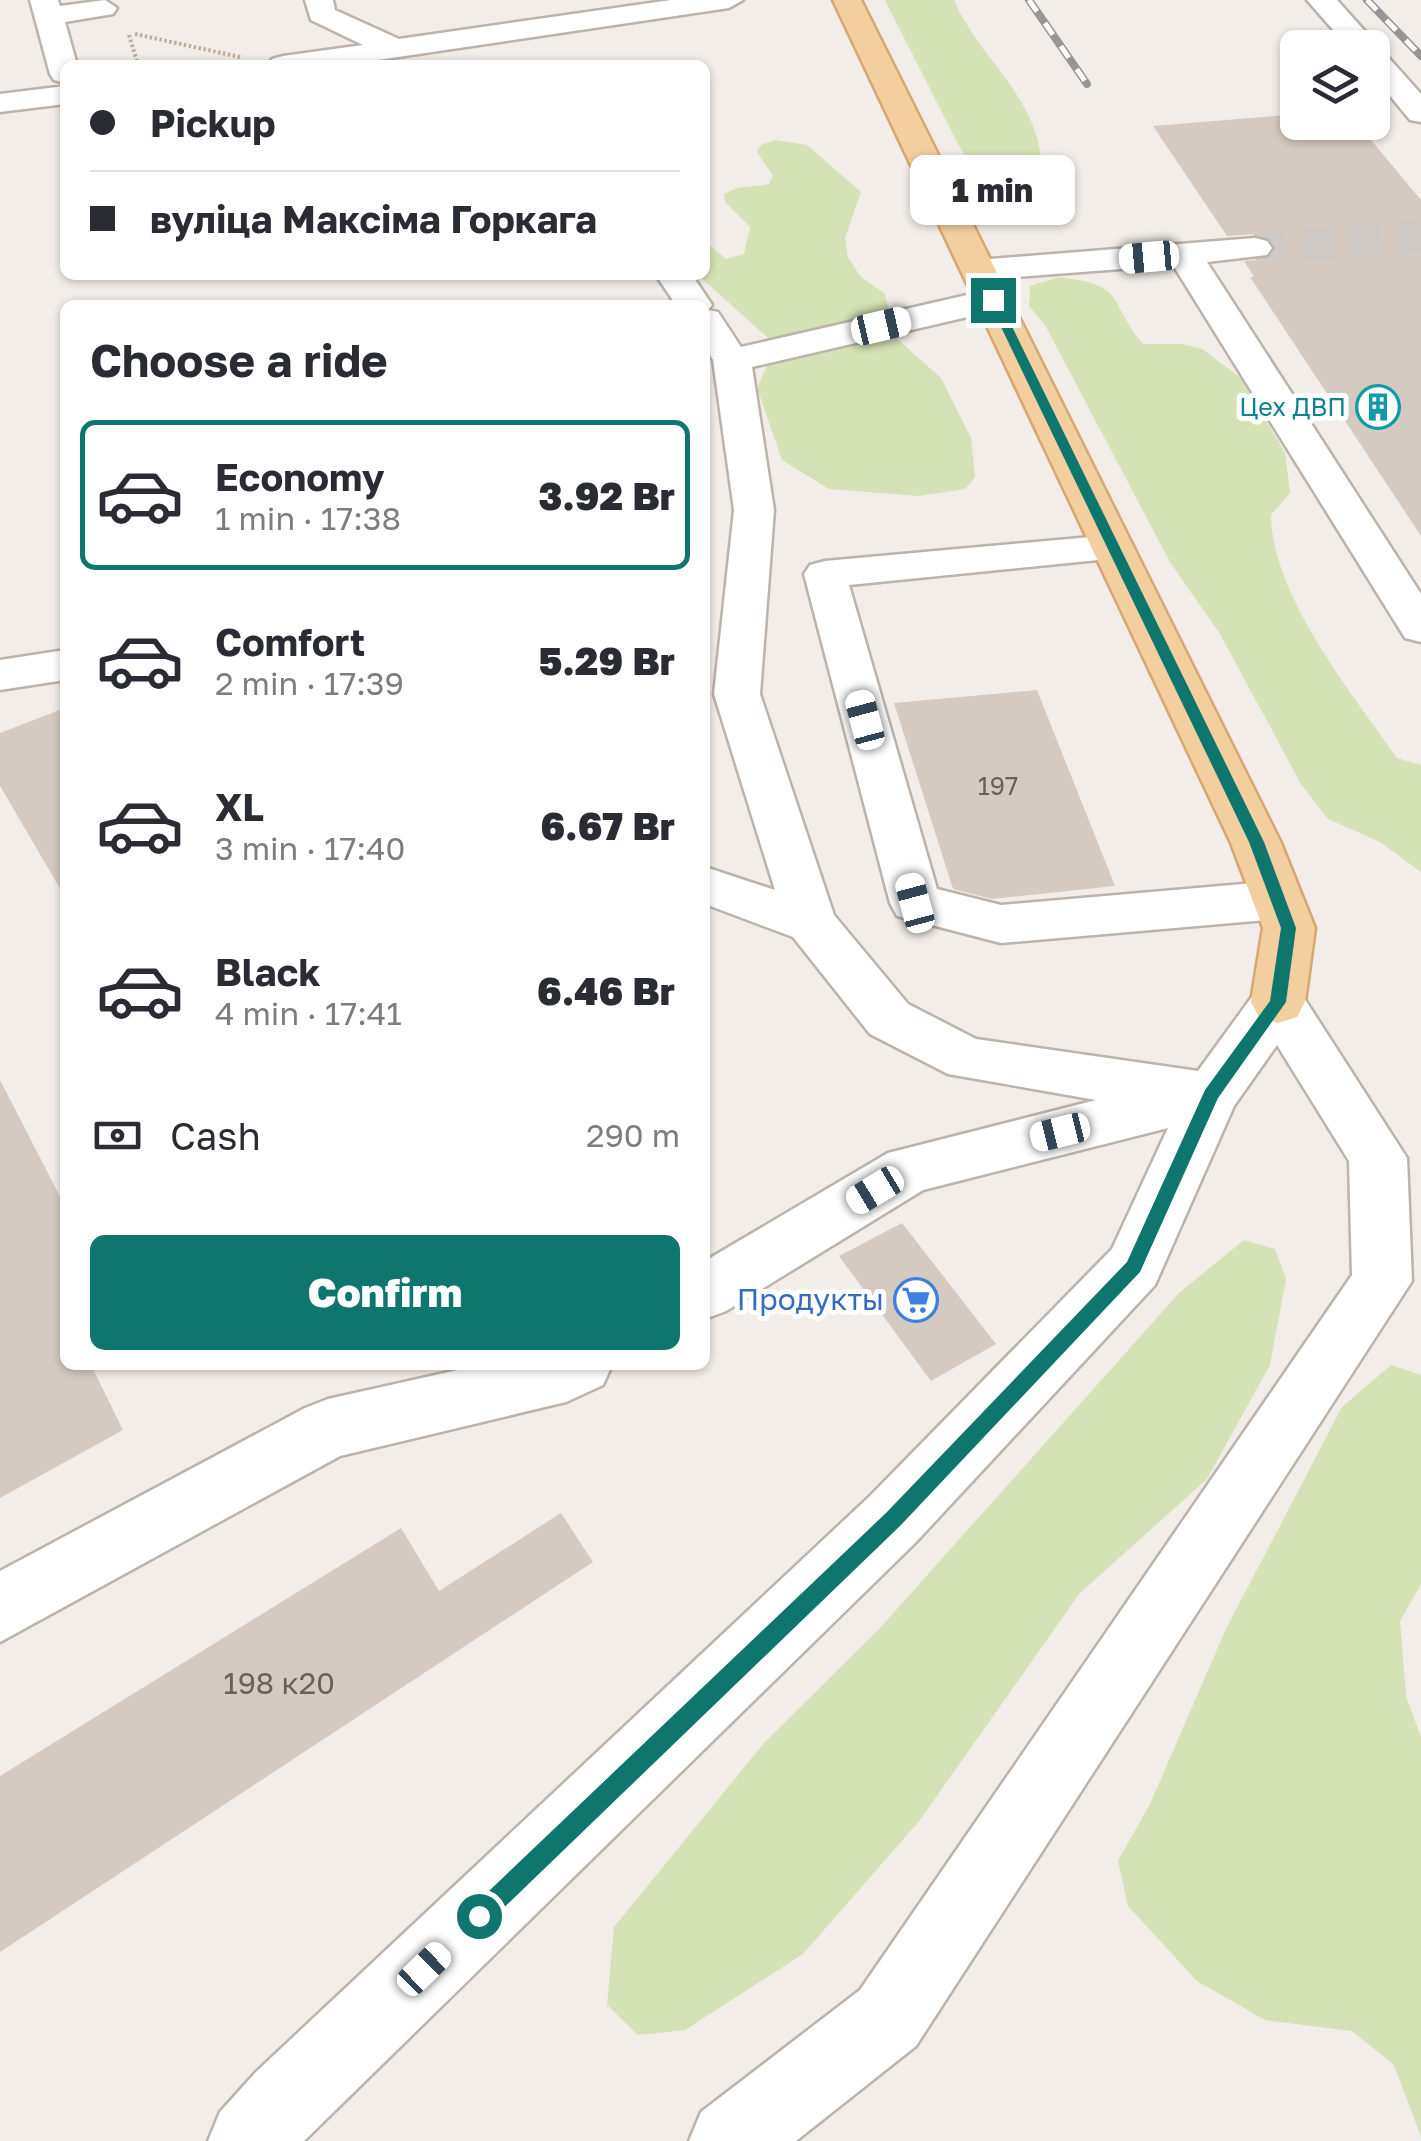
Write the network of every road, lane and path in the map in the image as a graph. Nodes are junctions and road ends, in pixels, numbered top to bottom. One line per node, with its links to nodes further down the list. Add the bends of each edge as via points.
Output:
1 (319, 0): 10 (street, via 321,14)
2 (730, 0): 7 (street)
3 (847, 0): 21 (main road)
4 (1321, 0): 8 (street)
5 (46, 8): 6 (street); 12 (street)
6 (103, 8)
7 (501, 23): 10 (street); 14 (street)
8 (1349, 30)
9 (129, 33): 11 (path)
10 (396, 50): 13 (street)
11 (240, 57)
12 (61, 60)
13 (321, 60)
14 (527, 60)
15 (1390, 76): 18 (street)
16 (60, 96): 17 (street)
17 (0, 103)
18 (1421, 113)
19 (1255, 248): 20 (street)
20 (1184, 254): 21 (street); 25 (street)
21 (986, 285): 23 (street); 24 (main road)
22 (710, 327): 23 (street)
23 (732, 360): 30 (street, via 754,510 737,694)
24 (1113, 548): 29 (main road); 29 (street, via 825,574 915,903 1002,924)
25 (1421, 628)
26 (60, 666): 27 (street)
27 (0, 675)
28 (710, 887): 30 (street)
29 (1278, 900): 31 (main road, via 1289,928)
30 (811, 923): 32 (street, via 889,1019 968,1059)
31 (1278, 1002): 32 (street); 37 (street, via 1378,1158 1382,1280 888,2018)
32 (1211, 1095): 33 (street, via 908,1170); 36 (street, via 1134,1267 893,1519)
33 (710, 1289)
34 (562, 1370): 35 (street, via 328,1429)
35 (0, 1608)
36 (249, 2141)
37 (730, 2141)

